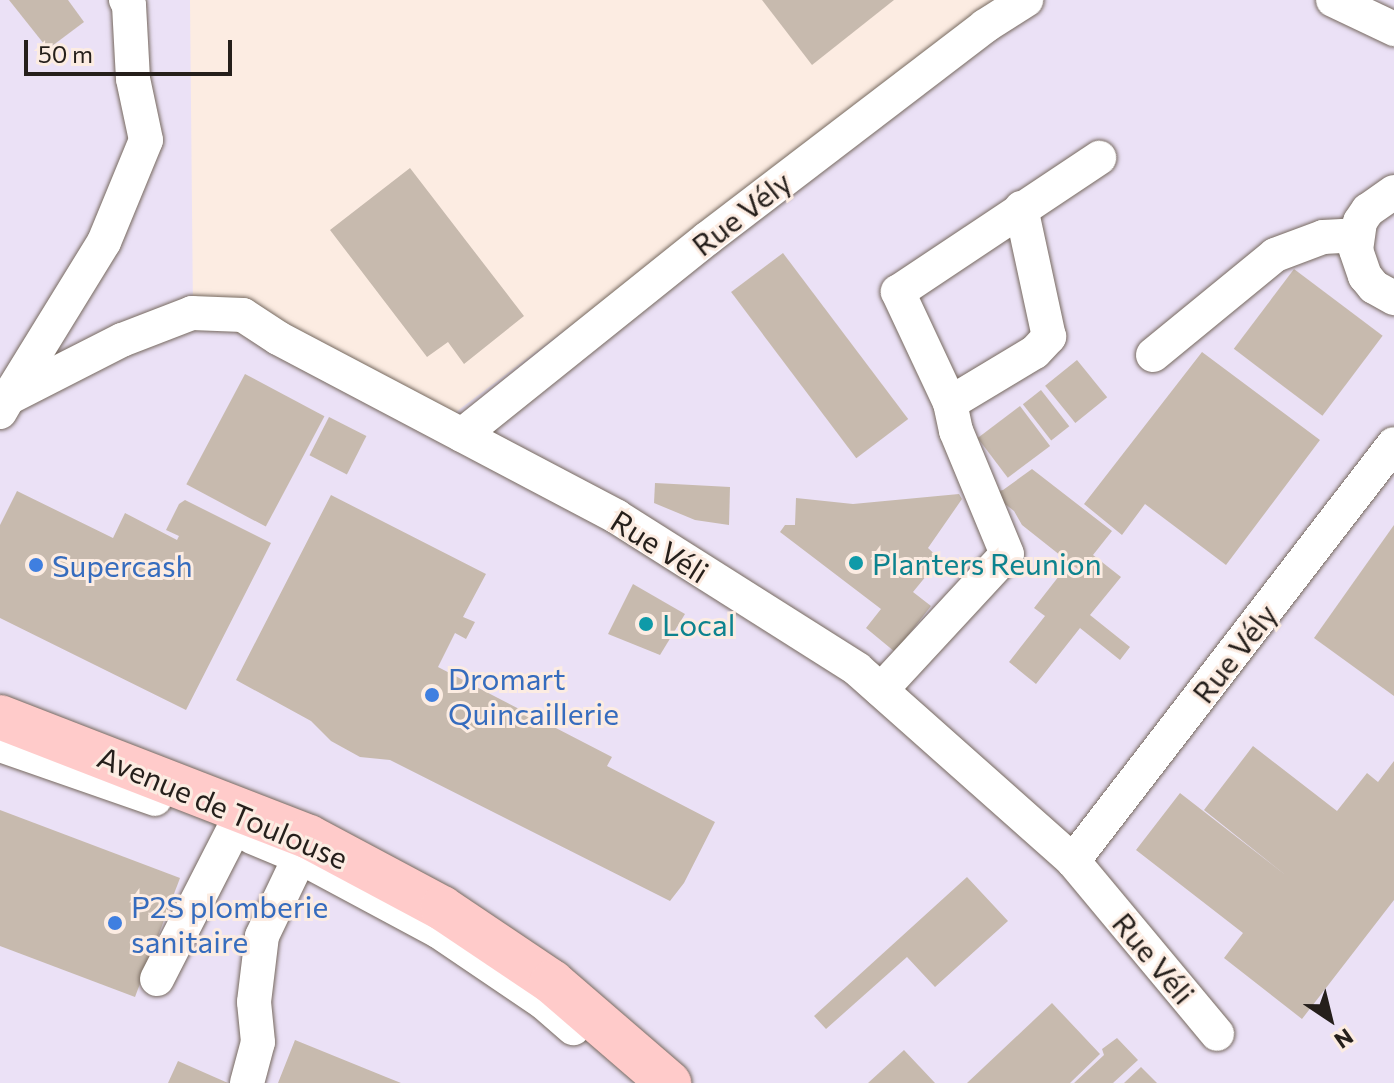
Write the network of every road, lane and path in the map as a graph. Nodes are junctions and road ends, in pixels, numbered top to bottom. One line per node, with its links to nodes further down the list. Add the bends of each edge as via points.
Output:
1 (126, 0): 10 (street, via 133,79 146,140 104,242)
2 (1026, 0): 14 (street, Rue Vély, via 708,238)
3 (1333, 0): 4 (street)
4 (1394, 29)
5 (1099, 158): 7 (street)
6 (1394, 192): 8 (street, via 1368,210)
7 (1021, 208): 12 (street, via 1049,337 1035,352); 12 (street, via 898,292)
8 (1356, 235): 9 (street, via 1358,264 1365,276); 11 (street, via 1323,237 1275,255)
9 (1394, 298)
10 (15, 354): 13 (street)
11 (1153, 355)
12 (950, 403): 16 (street, via 956,431 1007,554)
13 (4, 405): 14 (street, Rue Véli, via 122,340 192,313 243,315)
14 (462, 435): 16 (street, Rue Véli, via 617,517 857,669)
15 (1394, 444): 21 (street, Rue Vély)
16 (881, 690): 21 (street, Rue Véli)
17 (0, 717): 19 (main road, Avenue de Toulouse)
18 (0, 745): 19 (street)
19 (239, 819): 20 (main road, Avenue de Toulouse); 22 (street)
20 (305, 847): 24 (street, via 262,936 254,1002 258,1042); 25 (street, via 543,1002); 26 (main road, Avenue de Toulouse, via 442,908 552,982)
21 (1073, 861): 23 (street, Rue Véli)
22 (157, 979)
23 (1217, 1034)
24 (247, 1083)
25 (637, 1083)
26 (669, 1083)

